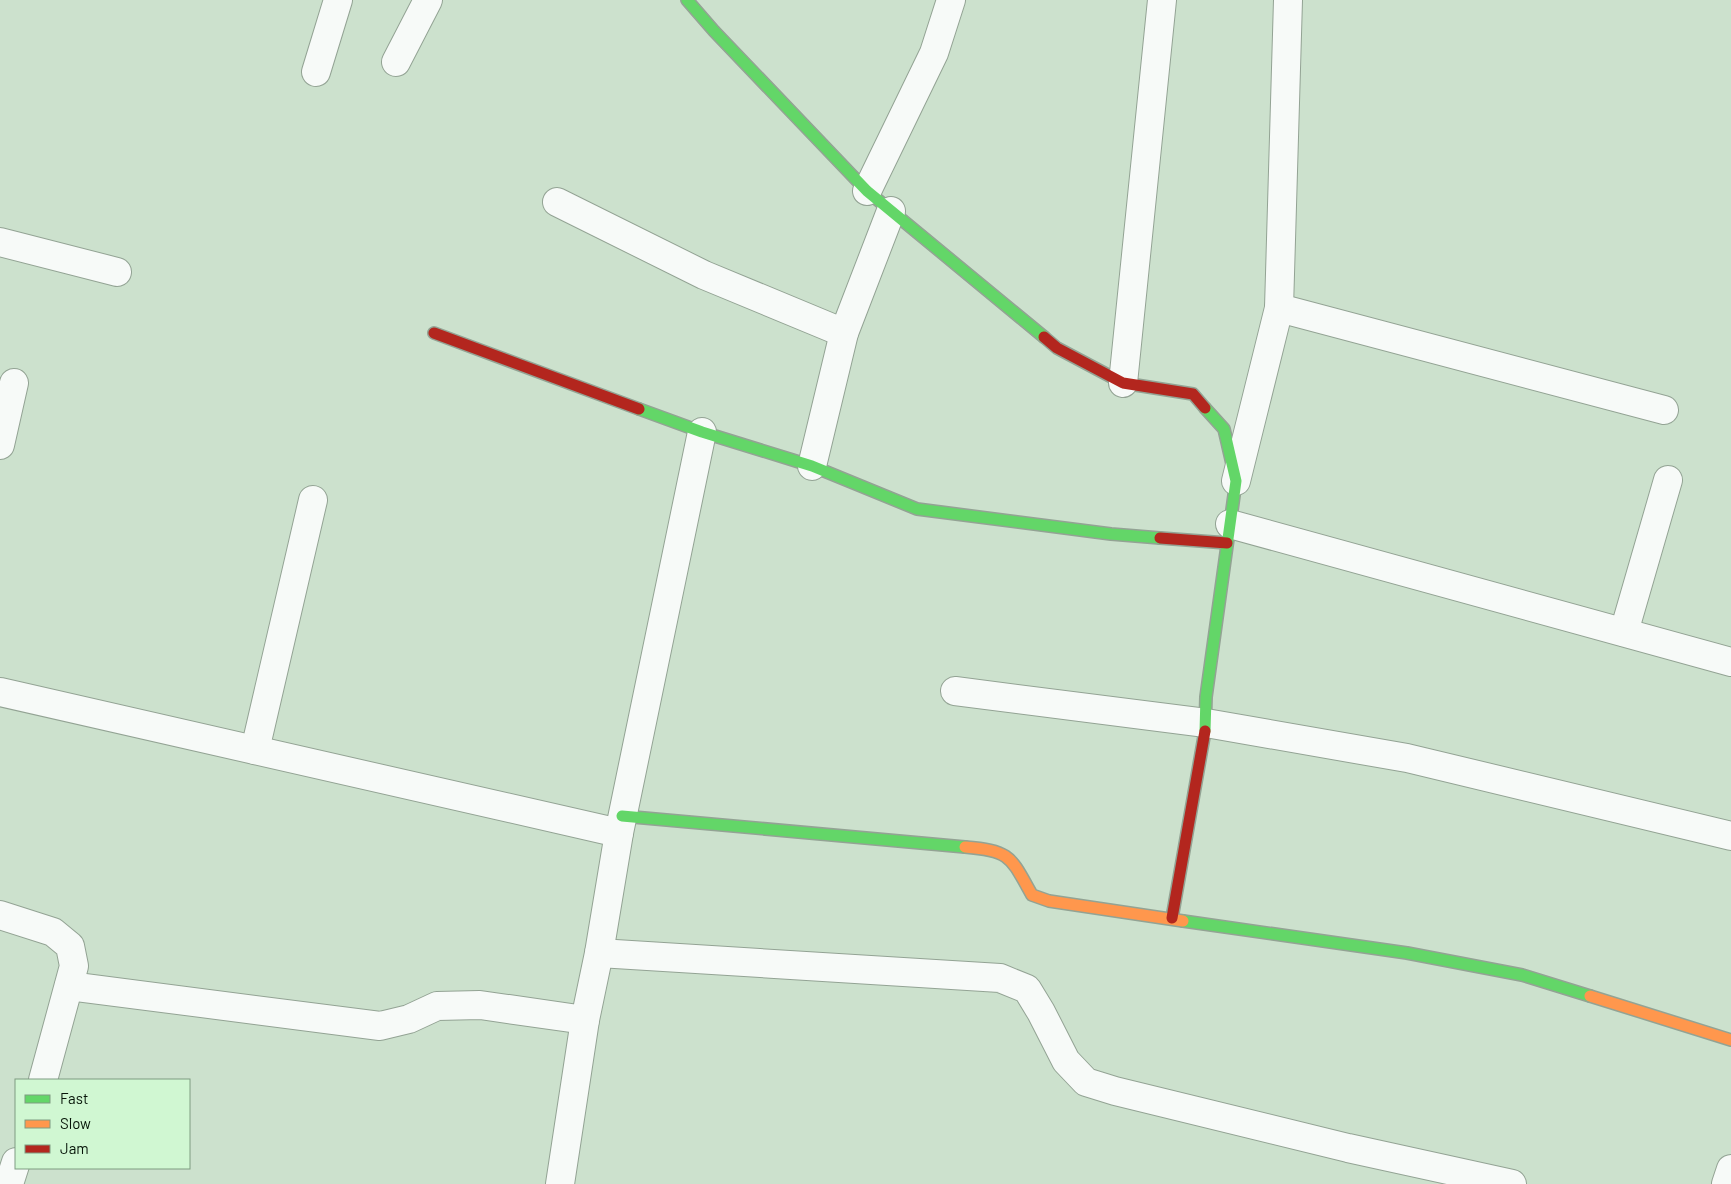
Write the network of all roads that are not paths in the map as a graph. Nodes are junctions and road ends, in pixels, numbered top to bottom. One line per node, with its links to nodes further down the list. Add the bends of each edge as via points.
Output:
1 (338, 0): 8 (street)
2 (428, 0): 7 (street)
3 (687, 0): 9 (street)
4 (951, 0): 9 (street, via 934,53)
5 (1162, 0): 18 (street)
6 (1288, 0): 14 (street)
7 (396, 62)
8 (316, 72)
9 (867, 191): 11 (street)
10 (557, 202): 16 (street, via 704,276)
11 (891, 210): 16 (street); 18 (street, via 1057,348)
12 (0, 242): 13 (street)
13 (116, 272)
14 (1279, 308): 19 (street); 24 (street)
15 (434, 333): 20 (street)
16 (844, 333): 22 (street)
17 (14, 383): 21 (street)
18 (1123, 383): 24 (street, via 1193,394 1224,430)
19 (1664, 410)
20 (702, 432): 22 (street); 33 (street)
21 (0, 445)
22 (812, 466): 26 (street, via 917,509 1111,534)
23 (1668, 480): 27 (street)
24 (1236, 481): 26 (street)
25 (313, 500): 32 (street)
26 (1228, 534): 27 (street); 31 (street, via 1206,697)
27 (1624, 632): 28 (street)
28 (1731, 662)
29 (955, 691): 31 (street)
30 (0, 692): 32 (street)
31 (1206, 723): 34 (street, via 1407,758); 36 (street)
32 (255, 750): 33 (street)
33 (621, 824): 36 (street, via 984,849 1002,853 1014,863 1032,895 1049,901); 37 (street)
34 (1731, 836)
35 (0, 915): 38 (street, via 53,932 70,946 74,966)
36 (1172, 918): 40 (street, via 1407,953 1522,975)
37 (598, 953): 39 (street); 46 (street, via 1000,978 1027,990 1066,1061 1086,1082 1348,1148)
38 (69, 986): 39 (street, via 380,1026 409,1019 437,1006 480,1005); 41 (street)
39 (585, 1020): 45 (street)
40 (1731, 1040)
41 (43, 1079)
42 (15, 1165): 44 (street)
43 (1731, 1169): 47 (street)
44 (9, 1184)
45 (560, 1184)
46 (1512, 1184)
47 (1726, 1184)

